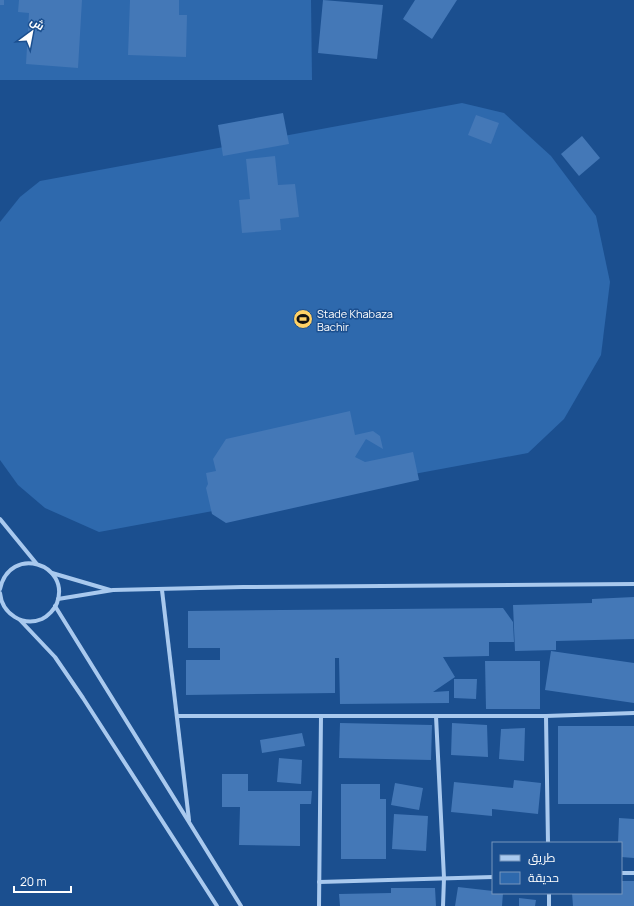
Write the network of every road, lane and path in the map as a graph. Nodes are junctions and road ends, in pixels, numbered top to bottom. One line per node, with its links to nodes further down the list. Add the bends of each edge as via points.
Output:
1 (0, 519): 2 (street)
2 (36, 563): 3 (street); 5 (street, via 25,563 12,569 2,581)
3 (52, 573): 6 (street); 9 (street, via 58,585)
4 (634, 584): 7 (street)
5 (0, 589)
6 (113, 590): 7 (street); 9 (street)
7 (162, 590): 14 (street)
8 (0, 594): 11 (street)
9 (58, 599): 10 (street)
10 (56, 606): 12 (street, via 44,618 28,622); 18 (street)
11 (2, 609): 12 (street)
12 (20, 620): 26 (street, via 54,657 83,698)
13 (634, 713): 17 (street)
14 (177, 716): 15 (street); 18 (street)
15 (321, 716): 16 (street); 24 (street)
16 (436, 716): 17 (street); 23 (street)
17 (546, 716): 19 (street)
18 (189, 823): 27 (street)
19 (548, 842)
20 (634, 873): 21 (street)
21 (622, 874)
22 (492, 877): 23 (street)
23 (444, 878): 24 (street); 29 (street)
24 (319, 882): 28 (street)
25 (549, 894): 30 (street)
26 (217, 906)
27 (241, 906)
28 (319, 906)
29 (443, 906)
30 (549, 906)

